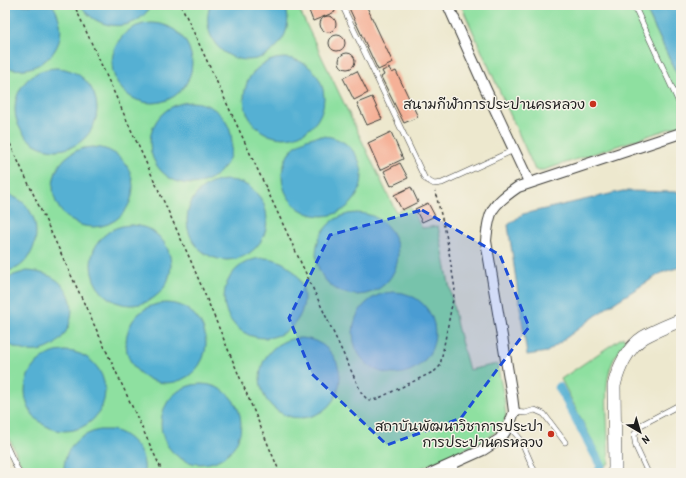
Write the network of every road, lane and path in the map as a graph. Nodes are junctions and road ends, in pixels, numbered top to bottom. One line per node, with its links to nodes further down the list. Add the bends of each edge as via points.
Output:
1 (181, 5): 11 (path, via 362,394 368,400 377,399 435,371 440,366 455,289)
2 (343, 5): 11 (lane, via 425,179)
3 (448, 5): 9 (street)
4 (634, 5): 6 (lane)
5 (76, 9): 22 (path, via 190,258)
6 (681, 107)
7 (5, 133): 21 (path)
8 (681, 133): 10 (street)
9 (514, 150): 10 (street); 11 (lane, via 442,183)
10 (529, 182): 14 (street, via 502,198 492,210 486,241)
11 (434, 184)
12 (681, 320): 24 (street, via 643,337 631,349 617,373 614,386)
13 (681, 404): 25 (lane, via 641,426 634,435 636,447)
14 (514, 412): 15 (street); 16 (lane, via 525,413 535,410 544,414)
15 (509, 426): 18 (street, via 500,439); 19 (lane, via 521,440)
16 (565, 442)
17 (5, 443): 20 (lane)
18 (455, 468): 23 (street)
19 (534, 470)
20 (19, 473)
21 (163, 473)
22 (280, 473)
23 (432, 473)
24 (614, 473)
25 (648, 473)

